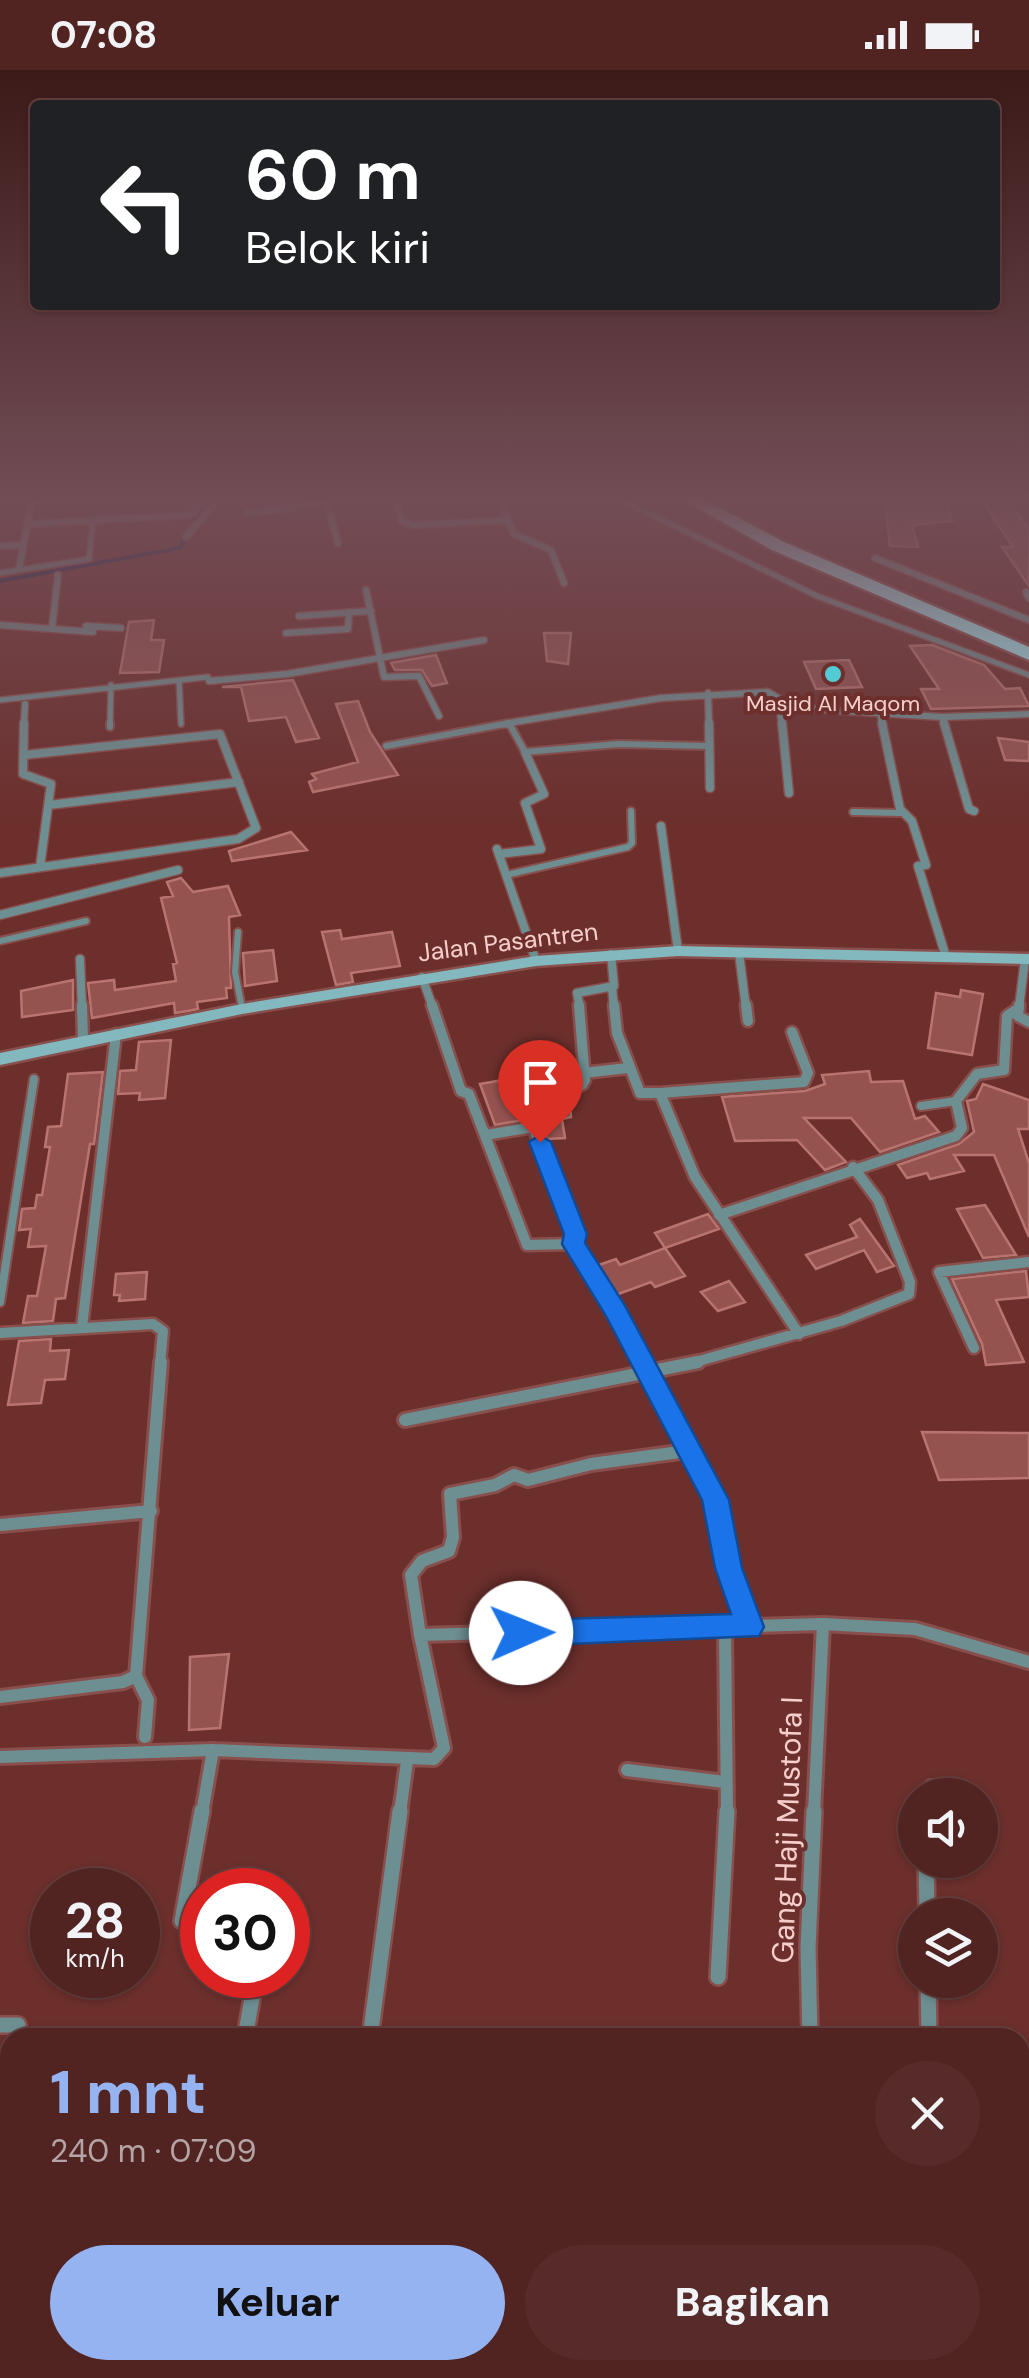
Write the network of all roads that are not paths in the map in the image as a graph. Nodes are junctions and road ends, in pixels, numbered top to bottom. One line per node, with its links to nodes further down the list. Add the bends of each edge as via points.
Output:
1 (57, 607): 12 (street)
2 (370, 607): 7 (street)
3 (848, 607): 20 (lane)
4 (919, 607): 18 (highway)
5 (950, 607): 17 (highway)
6 (996, 607): 10 (street)
7 (371, 611): 8 (street); 19 (street)
8 (349, 612): 9 (street); 15 (street, via 348,628)
9 (300, 616)
10 (1029, 620)
11 (0, 625): 12 (street)
12 (56, 628): 13 (street); 14 (street)
13 (121, 628)
14 (93, 632)
15 (286, 633)
16 (484, 640): 19 (street)
17 (1029, 640)
18 (1029, 654)
19 (379, 657): 21 (street); 30 (street, via 384,677 420,676)
20 (1029, 676)
21 (208, 679): 22 (lane)
22 (180, 680): 23 (lane); 33 (lane)
23 (111, 686): 25 (lane); 34 (lane)
24 (708, 693): 27 (street, via 768,692); 32 (street); 36 (street)
25 (0, 700)
26 (25, 704): 38 (street)
27 (780, 708): 28 (street); 41 (street)
28 (880, 712): 31 (street); 46 (street)
29 (1029, 714): 31 (street)
30 (440, 716)
31 (942, 717): 44 (street)
32 (509, 723): 35 (lane); 37 (lane)
33 (181, 724)
34 (110, 727)
35 (386, 746)
36 (708, 746): 37 (lane); 40 (street)
37 (526, 752): 51 (street, via 544,794 525,803 541,849 498,851)
38 (24, 755): 39 (street, via 220,734); 42 (street, via 25,777 51,784)
39 (239, 782): 42 (street); 48 (street, via 256,828 252,834)
40 (710, 788)
41 (789, 794)
42 (49, 805): 48 (street)
43 (630, 811): 51 (lane, via 628,847)
44 (974, 811)
45 (854, 812): 46 (lane)
46 (903, 813): 59 (street, via 922,850 926,864 918,866)
47 (662, 826): 56 (street)
48 (40, 867): 50 (street)
49 (178, 870): 52 (street)
50 (0, 873)
51 (506, 874): 62 (street)
52 (0, 914)
53 (86, 921): 55 (lane)
54 (238, 932): 66 (lane, via 235,984)
55 (0, 941)
56 (678, 952): 57 (main road, Jalan Pasantren); 58 (main road, Jalan Pasantren)
57 (740, 953): 59 (main road, Jalan Pasantren); 67 (street)
58 (610, 954): 62 (main road, Jalan Pasantren); 64 (street)
59 (946, 957): 61 (main road, Jalan Pasantren)
60 (80, 959): 71 (street)
61 (1027, 959): 65 (street)
62 (536, 961): 63 (main road, Jalan Pasantren)
63 (422, 976): 66 (main road, Jalan Pasantren); 80 (street, via 461,1091 469,1094)
64 (612, 987): 73 (street); 74 (street, via 577,992 585,1026 578,1045)
65 (1019, 1008): 68 (street); 78 (street, via 1008,1016 1004,1070 978,1074)
66 (242, 1010): 70 (main road, Jalan Pasantren)
67 (748, 1021)
68 (1029, 1022)
69 (792, 1032): 77 (street, via 807,1080)
70 (116, 1034): 71 (main road, Jalan Pasantren); 86 (street)
71 (83, 1040): 72 (main road, Jalan Pasantren)
72 (0, 1058)
73 (628, 1068): 74 (street); 77 (street, via 640,1092)
74 (583, 1073): 76 (street, via 582,1084)
75 (34, 1080): 85 (lane)
76 (544, 1091)
77 (660, 1093): 82 (street, via 668,1121)
78 (956, 1101): 79 (lane); 81 (street, via 962,1128 956,1136)
79 (921, 1106)
80 (486, 1135): 83 (street, via 527,1244); 83 (street, via 533,1127 575,1234)
81 (853, 1167): 82 (street); 88 (street, via 878,1200 909,1294)
82 (720, 1215): 88 (street)
83 (573, 1244): 90 (street)
84 (1029, 1262): 89 (street, via 940,1272)
85 (0, 1302)
86 (82, 1327): 87 (street); 93 (street, via 153,1324 163,1330)
87 (0, 1333)
88 (800, 1334): 90 (street)
89 (974, 1348)
90 (650, 1374): 91 (street); 92 (street)
91 (404, 1420)
92 (688, 1452): 96 (street, via 716,1500 728,1568); 98 (street, via 590,1464 528,1480 514,1475 450,1494 449,1551 422,1561 412,1574)
93 (151, 1511): 94 (street); 100 (street)
94 (0, 1525)
95 (823, 1624): 96 (street); 99 (street, via 915,1629); 116 (street, Gang Haji Mustofa I)
96 (749, 1627): 97 (street)
97 (725, 1629): 98 (street); 107 (street)
98 (420, 1635): 105 (street, via 444,1748 434,1759)
99 (1029, 1662)
100 (136, 1676): 101 (street); 102 (street, via 148,1700)
101 (0, 1697)
102 (145, 1736)
103 (214, 1750): 104 (street); 105 (street); 108 (street)
104 (0, 1757)
105 (407, 1761): 115 (street)
106 (627, 1770): 107 (street)
107 (725, 1782): 109 (street)
108 (192, 1868)
109 (718, 1977)
110 (252, 1998): 114 (street)
111 (928, 1998): 117 (street)
112 (0, 2025): 113 (street)
113 (18, 2026)
114 (247, 2028)
115 (372, 2028)
116 (810, 2028)
117 (929, 2028)

